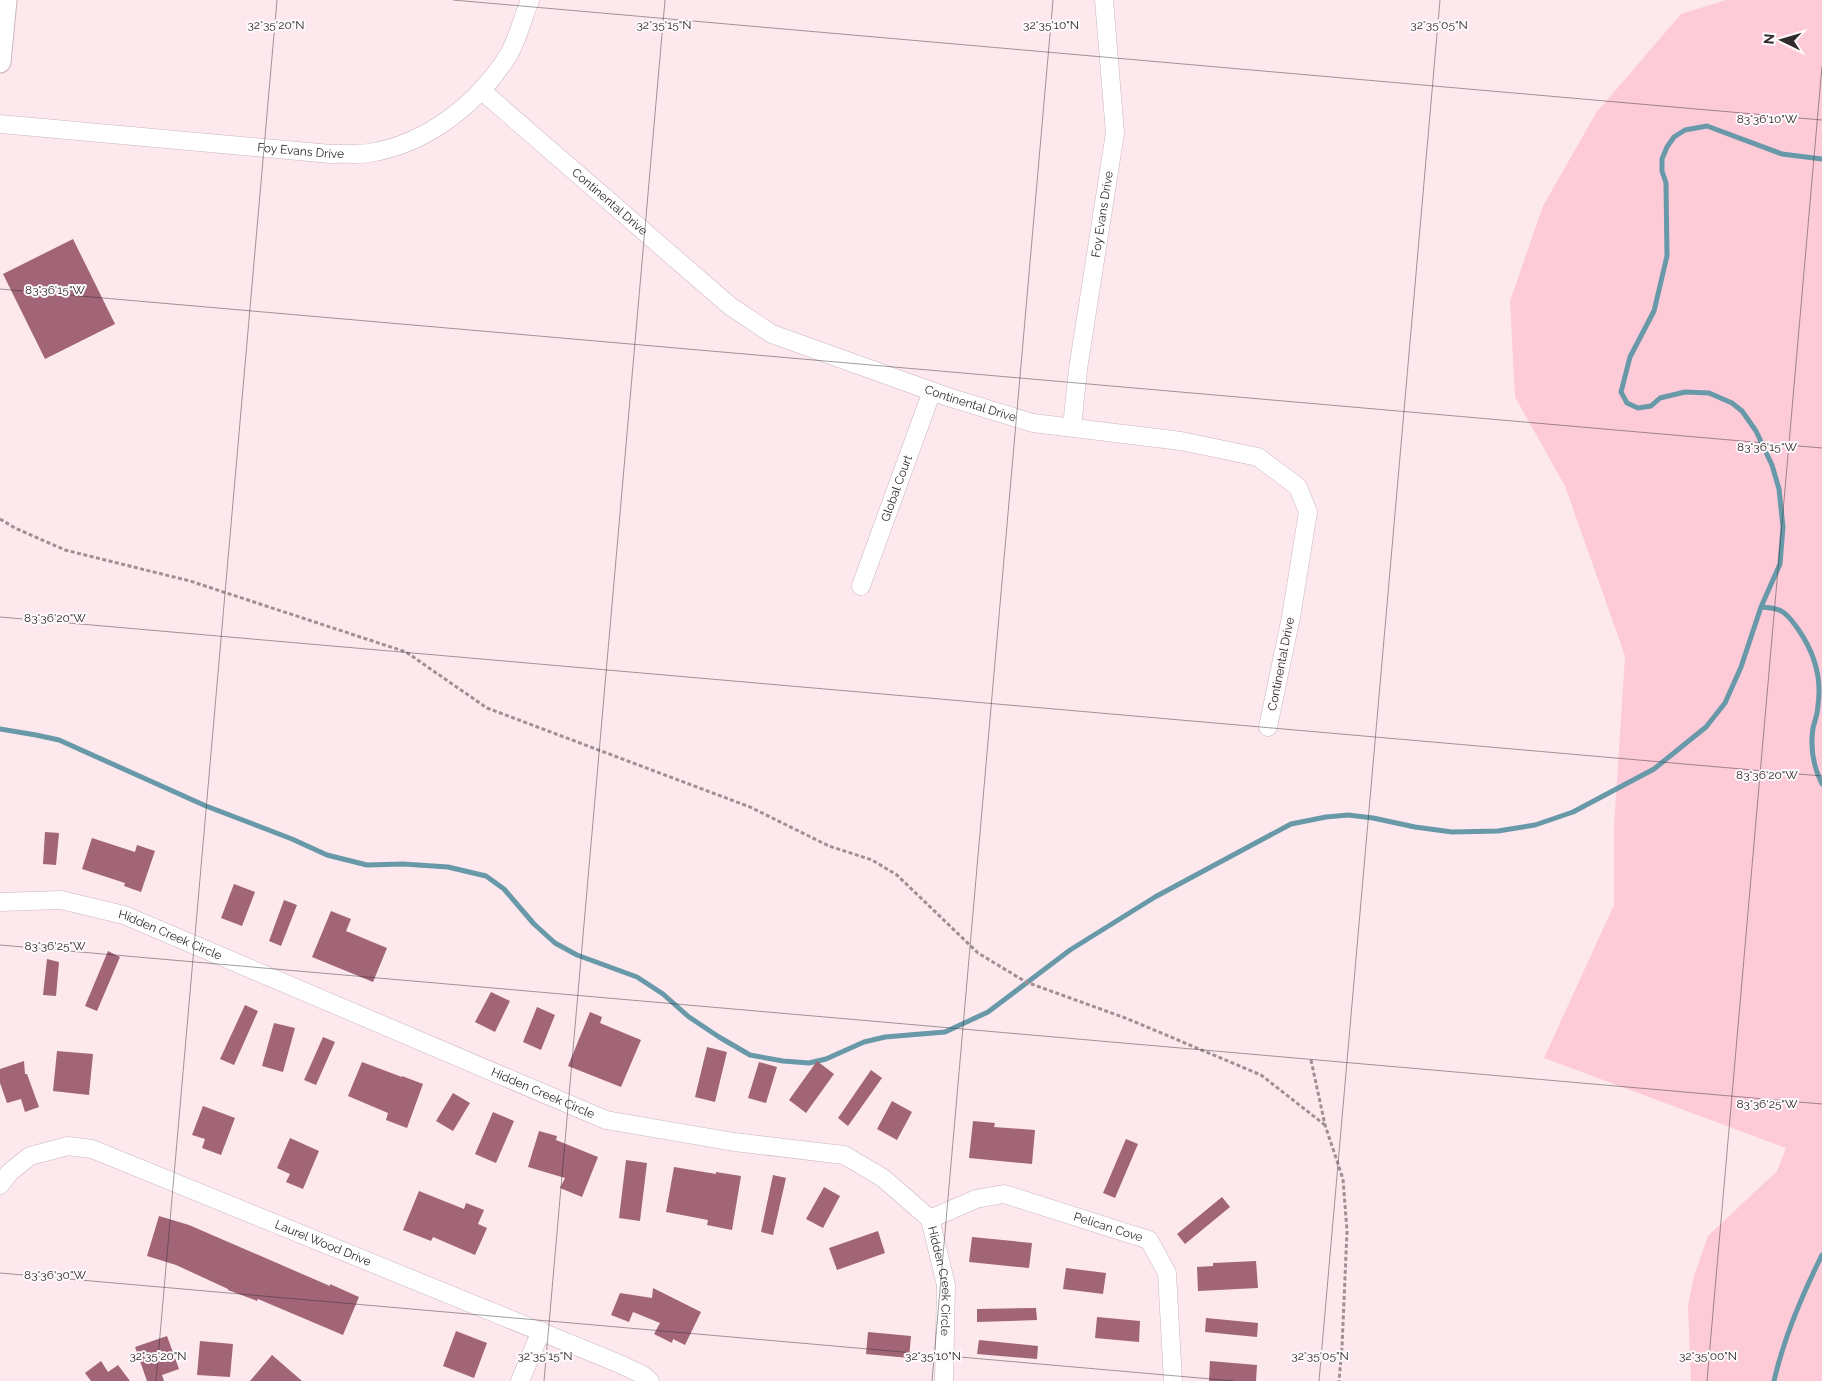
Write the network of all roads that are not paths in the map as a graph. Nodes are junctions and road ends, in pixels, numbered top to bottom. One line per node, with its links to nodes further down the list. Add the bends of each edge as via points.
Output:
1 (6, 0): 4 (street)
2 (530, 0): 5 (street, Foy Evans Drive, via 510,53)
3 (1104, 0): 8 (street, Foy Evans Drive, via 1115,133 1078,369)
4 (0, 62)
5 (482, 91): 6 (street, Foy Evans Drive, via 428,132 406,143 368,153 330,154); 7 (street, Continental Drive, via 730,306 772,334)
6 (0, 124)
7 (932, 391): 8 (street, Continental Drive, via 1034,423); 9 (street, Global Court)
8 (1072, 428): 10 (street, Continental Drive, via 1181,441 1258,457 1298,487 1308,512)
9 (861, 586)
10 (1268, 727)
11 (0, 902): 13 (street, Hidden Creek Circle, via 61,900 124,915 606,1120 734,1142 844,1155 882,1178)
12 (0, 1185): 14 (street, Laurel Wood Drive, via 30,1156 68,1146 92,1149)
13 (930, 1219): 17 (street, Hidden Creek Circle, via 946,1285); 18 (street, Pelican Cove, via 976,1199 1004,1194 1150,1240 1167,1273)
14 (541, 1331): 15 (street); 16 (street, Laurel Wood Drive, via 620,1364)
15 (520, 1381)
16 (650, 1381)
17 (944, 1381)
18 (1173, 1381)

